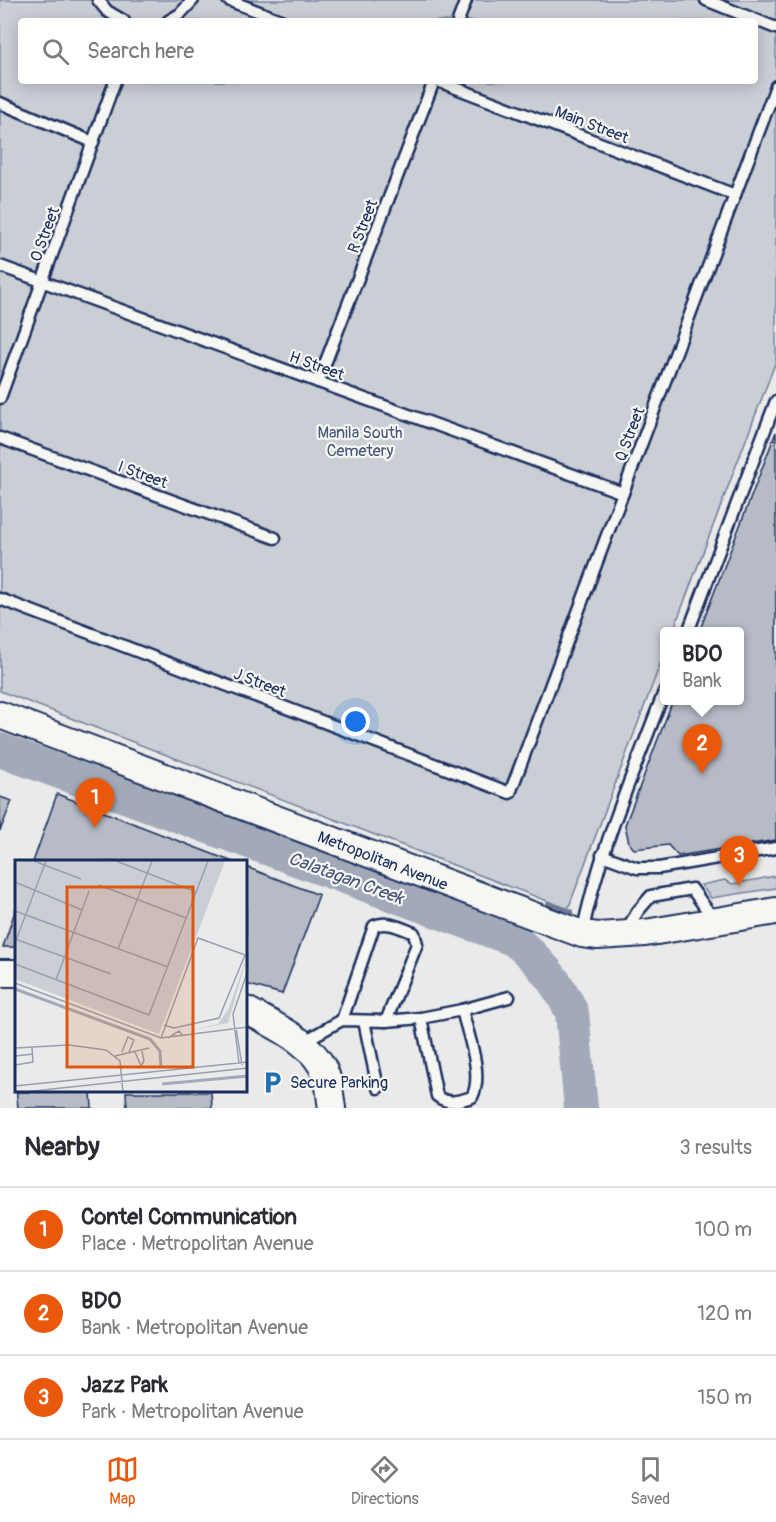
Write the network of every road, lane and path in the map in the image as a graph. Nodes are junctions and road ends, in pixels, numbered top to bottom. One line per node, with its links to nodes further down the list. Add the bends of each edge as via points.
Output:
1 (98, 0): 6 (lane)
2 (193, 0): 7 (lane)
3 (228, 0): 8 (lane)
4 (466, 0): 9 (lane)
5 (706, 0): 10 (lane)
6 (119, 18)
7 (173, 18)
8 (274, 18)
9 (459, 18)
10 (751, 18)
11 (758, 21): 12 (lane)
12 (776, 28)
13 (114, 84): 18 (lane, O Street)
14 (435, 84): 22 (lane, R Street)
15 (444, 84): 19 (lane, Main Street)
16 (776, 86): 19 (lane, Q Street)
17 (0, 103): 18 (lane)
18 (93, 142): 21 (lane, O Street)
19 (735, 195): 26 (lane, Q Street)
20 (0, 266): 21 (lane, H Street)
21 (42, 281): 22 (lane, H Street); 23 (lane, O Street)
22 (318, 382): 26 (lane, H Street)
23 (0, 398)
24 (776, 400): 29 (lane)
25 (0, 438): 27 (lane, I Street)
26 (623, 493): 32 (lane, Q Street)
27 (275, 538)
28 (0, 598): 32 (lane, J Street)
29 (690, 627)
30 (660, 703): 34 (lane)
31 (0, 715): 37 (street, Metropolitan Avenue)
32 (510, 793)
33 (776, 848): 34 (lane, via 660,868 637,868)
34 (602, 855): 37 (lane)
35 (776, 911): 36 (street, Metropolitan Avenue)
36 (715, 921): 38 (street, Metropolitan Avenue); 38 (lane, via 692,889 651,896)
37 (582, 934): 38 (street, Metropolitan Avenue)
38 (622, 935)
39 (15, 973): 40 (street)
40 (0, 974)
41 (509, 997): 42 (lane)
42 (462, 1010): 44 (lane); 44 (lane, via 477,1075 472,1097 456,1102 437,1096)
43 (248, 1011): 48 (street)
44 (421, 1018): 47 (lane)
45 (342, 1020): 46 (lane); 47 (lane, via 374,926 388,924 414,933 417,944); 48 (lane)
46 (364, 1021): 47 (lane); 49 (lane)
47 (386, 1021)
48 (300, 1043): 50 (street, via 313,1053 327,1075)
49 (378, 1088)
50 (332, 1108)

